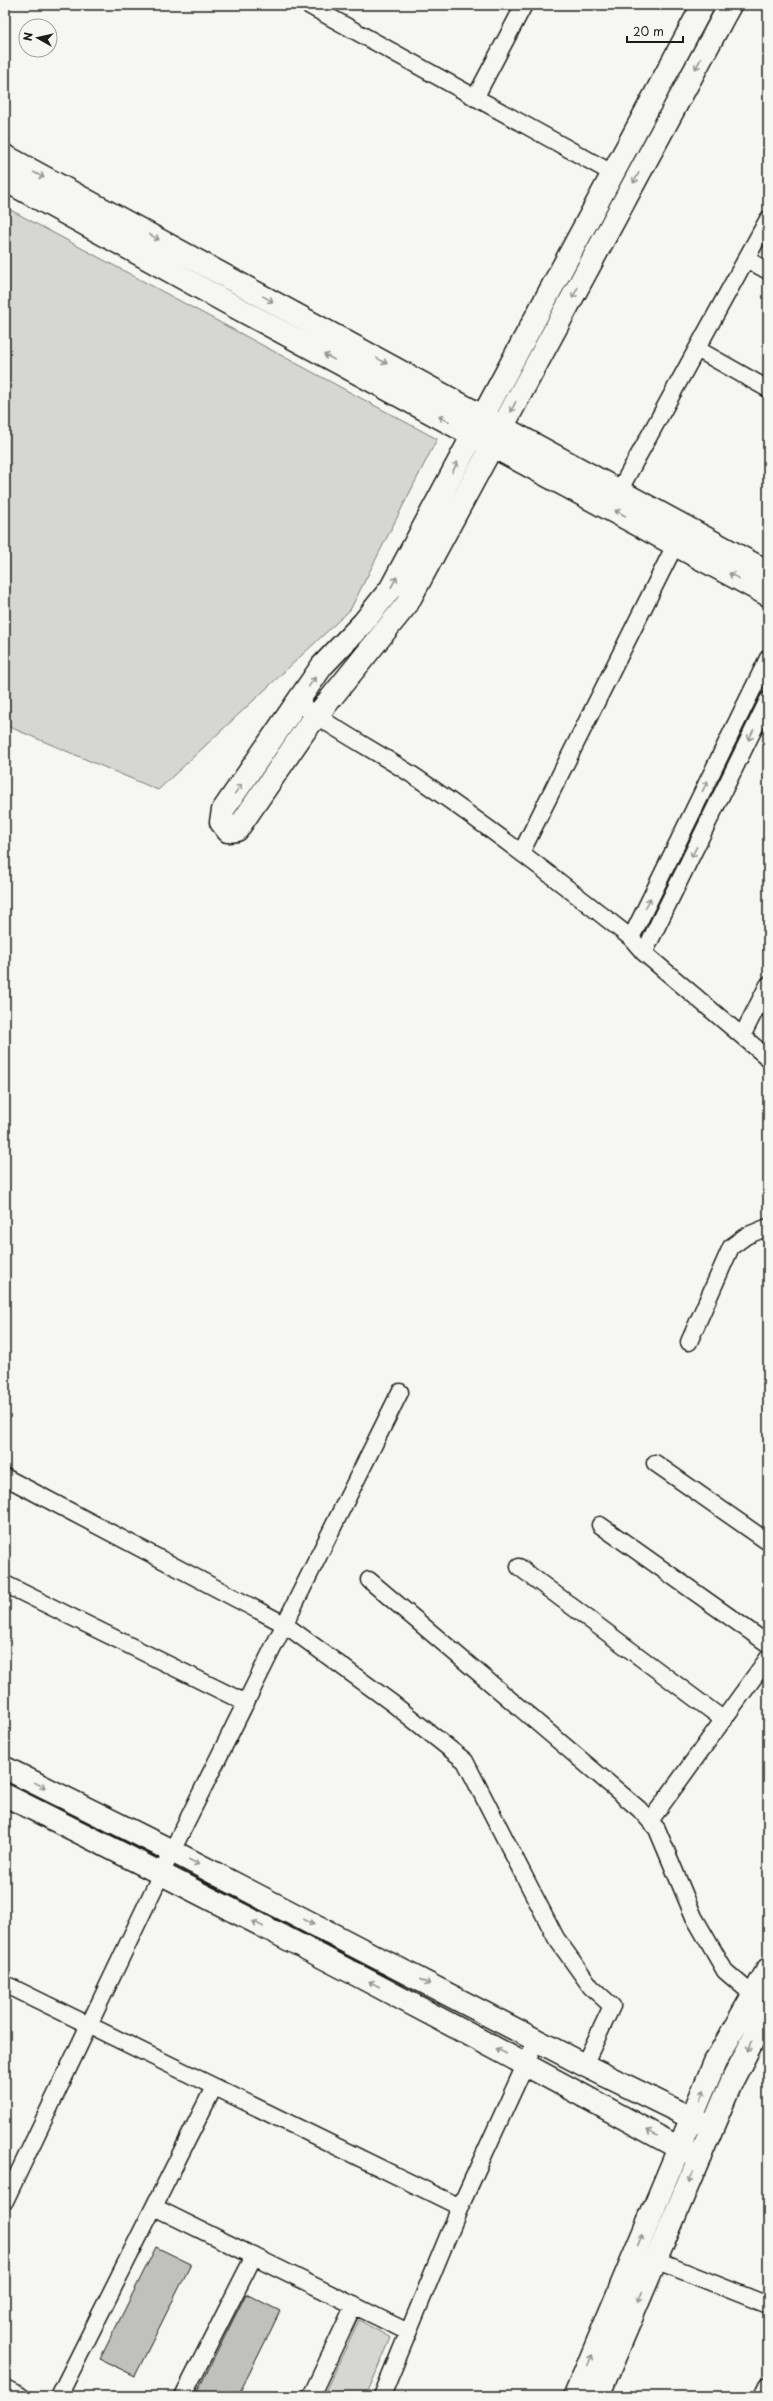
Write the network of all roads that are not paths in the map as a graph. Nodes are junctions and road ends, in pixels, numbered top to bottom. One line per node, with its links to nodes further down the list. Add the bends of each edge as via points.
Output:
1 (308, 5): 5 (street)
2 (524, 5): 5 (street)
3 (703, 5): 7 (street)
4 (730, 5): 15 (street, one-way to 15)
5 (475, 98): 7 (street)
6 (5, 156): 14 (street, one-way to 14)
7 (612, 174): 14 (street)
8 (5, 180): 14 (street, one-way to 8, via 228,303)
9 (768, 219): 10 (street)
10 (746, 259): 11 (street); 12 (street)
11 (768, 271)
12 (697, 349): 13 (street); 17 (street)
13 (768, 389)
14 (478, 425): 15 (street); 16 (street); 23 (street, one-way to 14, via 322,666 363,623 391,588)
15 (503, 427): 16 (street); 17 (street)
16 (493, 445): 18 (street, one-way to 16); 25 (street, via 407,604)
17 (619, 491): 18 (street)
18 (680, 535): 19 (street); 20 (street, one-way to 18); 26 (street)
19 (768, 572)
20 (768, 595)
21 (768, 658): 22 (street)
22 (750, 694): 24 (street); 27 (street, one-way to 22)
23 (297, 702): 25 (street); 25 (street, one-way to 23, via 237,830 228,831 221,822 223,810)
24 (768, 702): 28 (street, one-way to 28)
25 (316, 716): 26 (street, via 422,781)
26 (522, 851): 27 (street)
27 (631, 938): 28 (street)
28 (644, 953): 30 (street)
29 (768, 985): 30 (street)
30 (742, 1036): 31 (street)
31 (768, 1058)
32 (768, 1227): 33 (street, via 746,1236 731,1248)
33 (689, 1342)
34 (400, 1392): 42 (street)
35 (655, 1463): 38 (street)
36 (5, 1477): 42 (street)
37 (600, 1525): 43 (street)
38 (768, 1542)
39 (519, 1567): 46 (street)
40 (370, 1580): 49 (street)
41 (5, 1584): 45 (street)
42 (284, 1624): 45 (street); 59 (street, via 392,1703 465,1761 556,1938 591,1987 612,2006)
43 (768, 1644)
44 (768, 1658): 46 (street)
45 (246, 1703): 50 (street)
46 (724, 1720): 49 (street)
47 (5, 1768): 50 (street, one-way to 50)
48 (5, 1795): 51 (street)
49 (650, 1821): 54 (street, via 657,1828 694,1917 725,1971)
50 (172, 1851): 51 (street); 57 (street, one-way to 57)
51 (161, 1873): 56 (street); 58 (street, one-way to 51)
52 (768, 1969): 54 (street)
53 (5, 1984): 56 (street)
54 (753, 1995): 61 (street, one-way to 54, via 716,2062)
55 (768, 2011): 62 (street, one-way to 62, via 732,2081)
56 (89, 2025): 60 (street); 65 (street)
57 (536, 2039): 58 (street); 59 (street)
58 (525, 2064): 63 (street, one-way to 58); 67 (street)
59 (584, 2065): 61 (street)
60 (214, 2087): 66 (street); 67 (street)
61 (692, 2119): 62 (street); 63 (street)
62 (712, 2128): 64 (street)
63 (679, 2148): 64 (street); 80 (street, one-way to 63)
64 (700, 2157): 69 (street, one-way to 69)
65 (5, 2201)
66 (154, 2207): 68 (street); 76 (street)
67 (460, 2207): 72 (street)
68 (254, 2256): 70 (street); 77 (street)
69 (655, 2260): 71 (street); 81 (street, one-way to 81)
70 (354, 2305): 72 (street); 78 (street)
71 (768, 2305)
72 (408, 2332): 79 (street)
73 (768, 2385): 82 (street)
74 (5, 2388): 75 (street)
75 (21, 2396)
76 (59, 2396)
77 (183, 2396)
78 (311, 2396)
79 (382, 2396)
80 (575, 2396)
81 (598, 2396)
82 (763, 2396)

